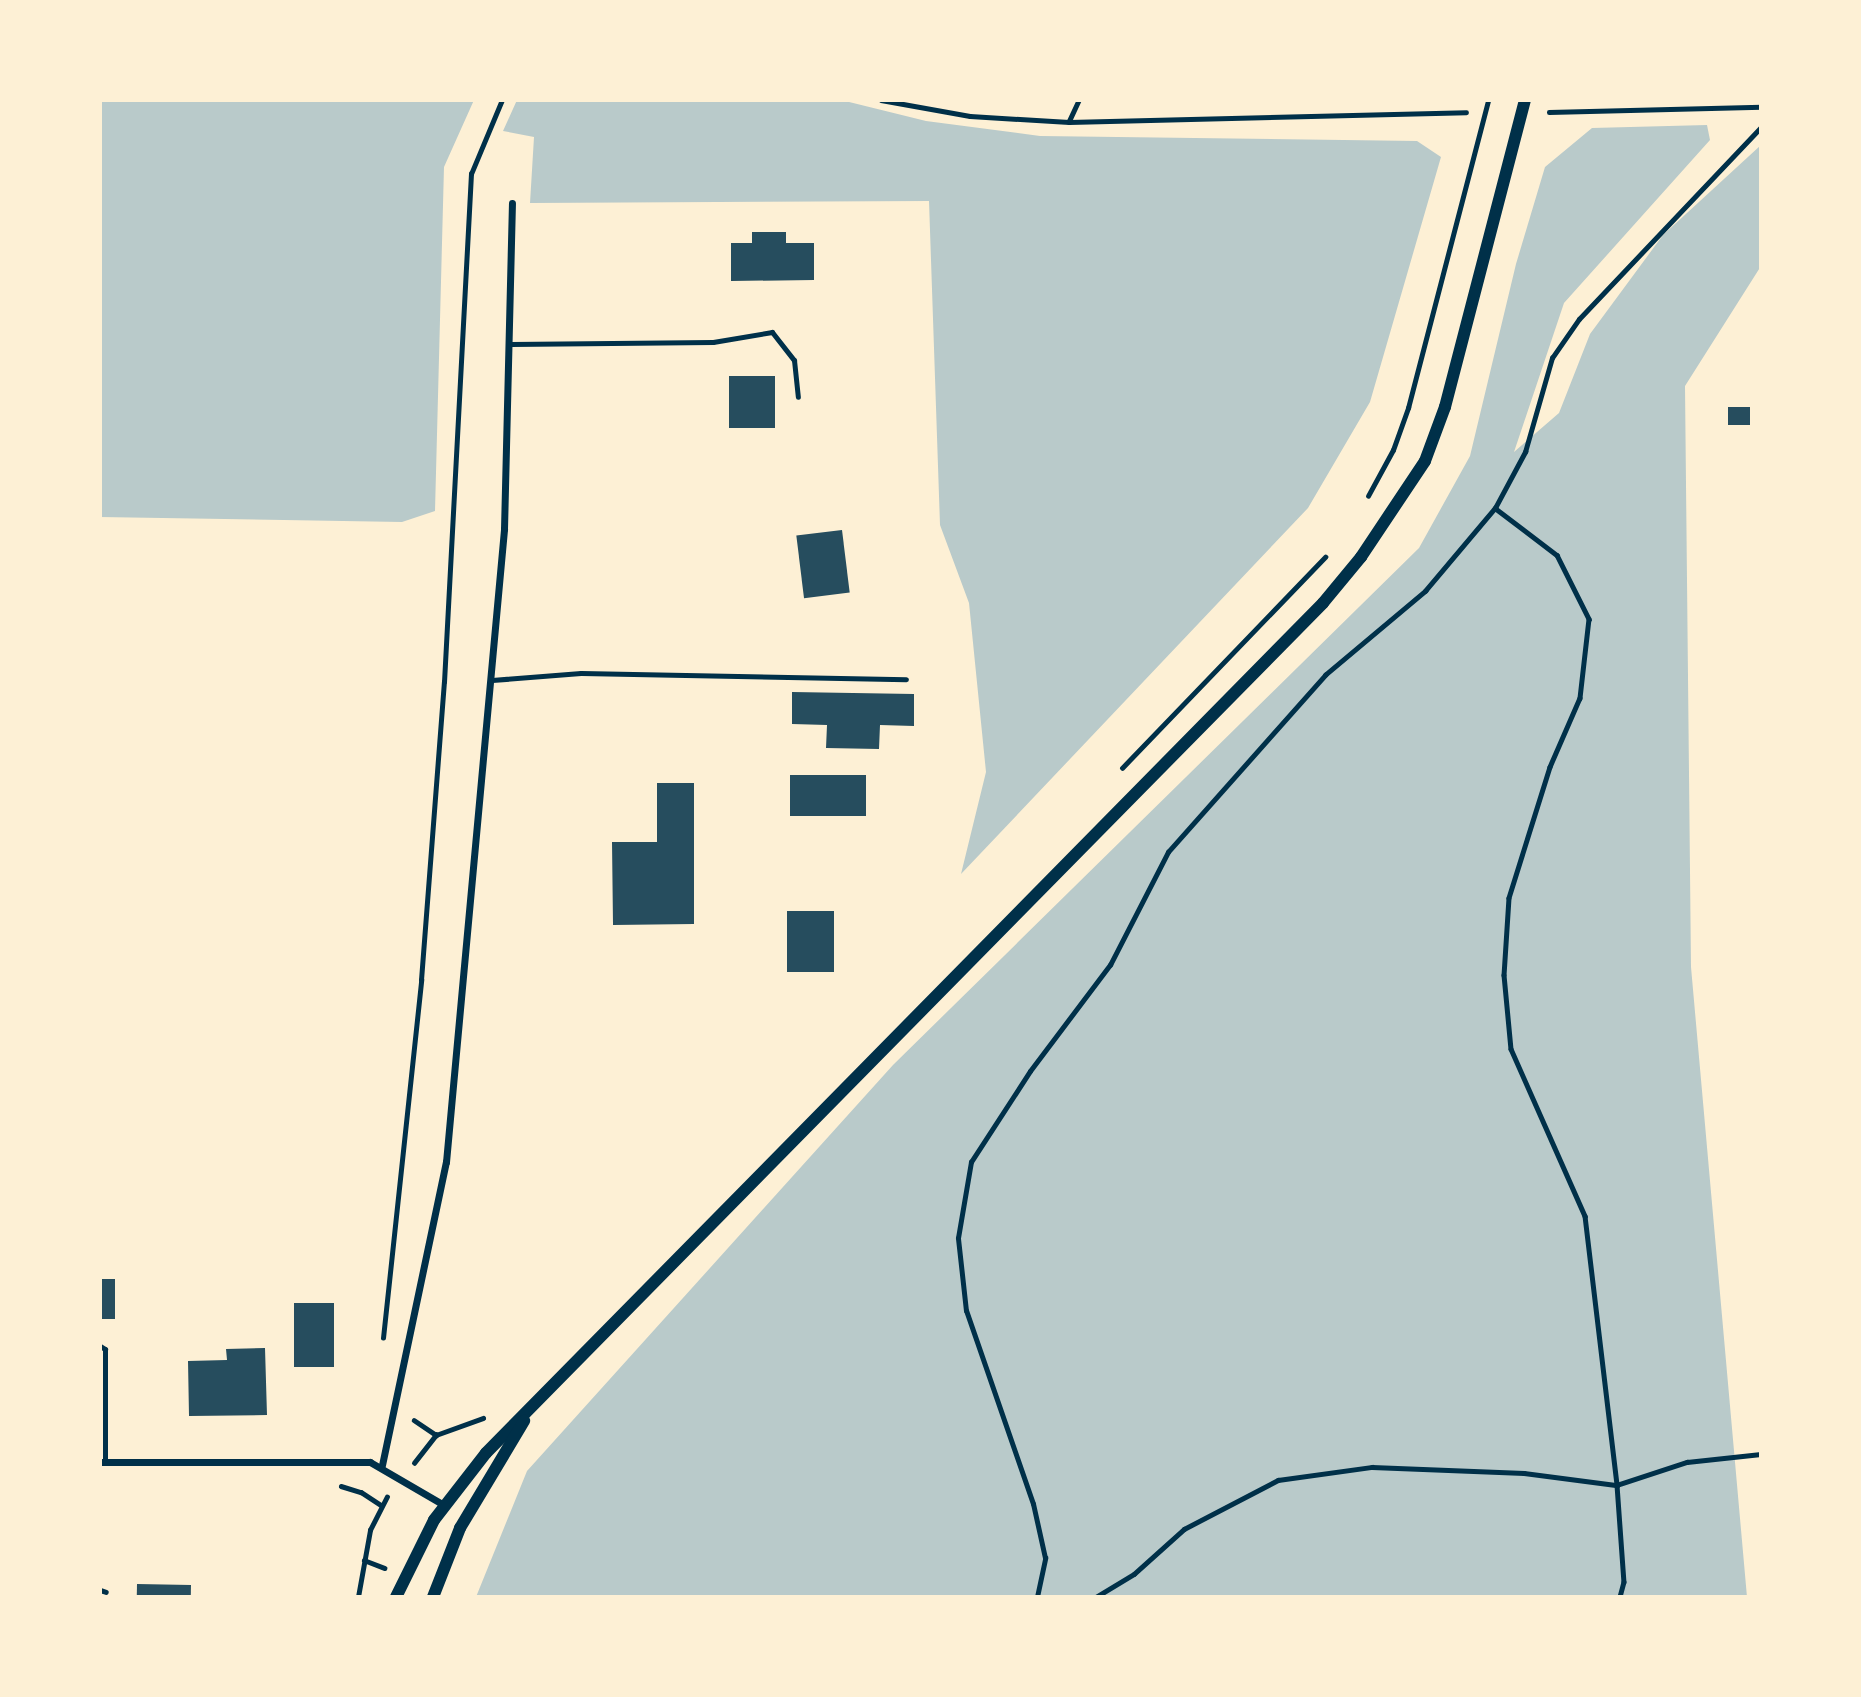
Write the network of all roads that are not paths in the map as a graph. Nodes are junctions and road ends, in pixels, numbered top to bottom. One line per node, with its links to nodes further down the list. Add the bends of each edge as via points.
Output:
1 (1525, 100): 8 (street, via 1445,407 1424,461 1362,557 1323,603)
2 (512, 203): 3 (street)
3 (512, 344): 4 (lane, via 713,342 772,332 794,360); 6 (street)
4 (798, 397)
5 (905, 679): 6 (lane, via 581,673)
6 (492, 680): 10 (street, via 444,1182 411,1312)
7 (100, 1346): 9 (lane, via 105,1349)
8 (540, 1396): 11 (street); 13 (street, via 482,1487)
9 (102, 1462): 10 (street, via 352,1460)
10 (382, 1465): 11 (street)
11 (444, 1505): 12 (street, via 403,1576)
12 (396, 1597)
13 (433, 1597)

